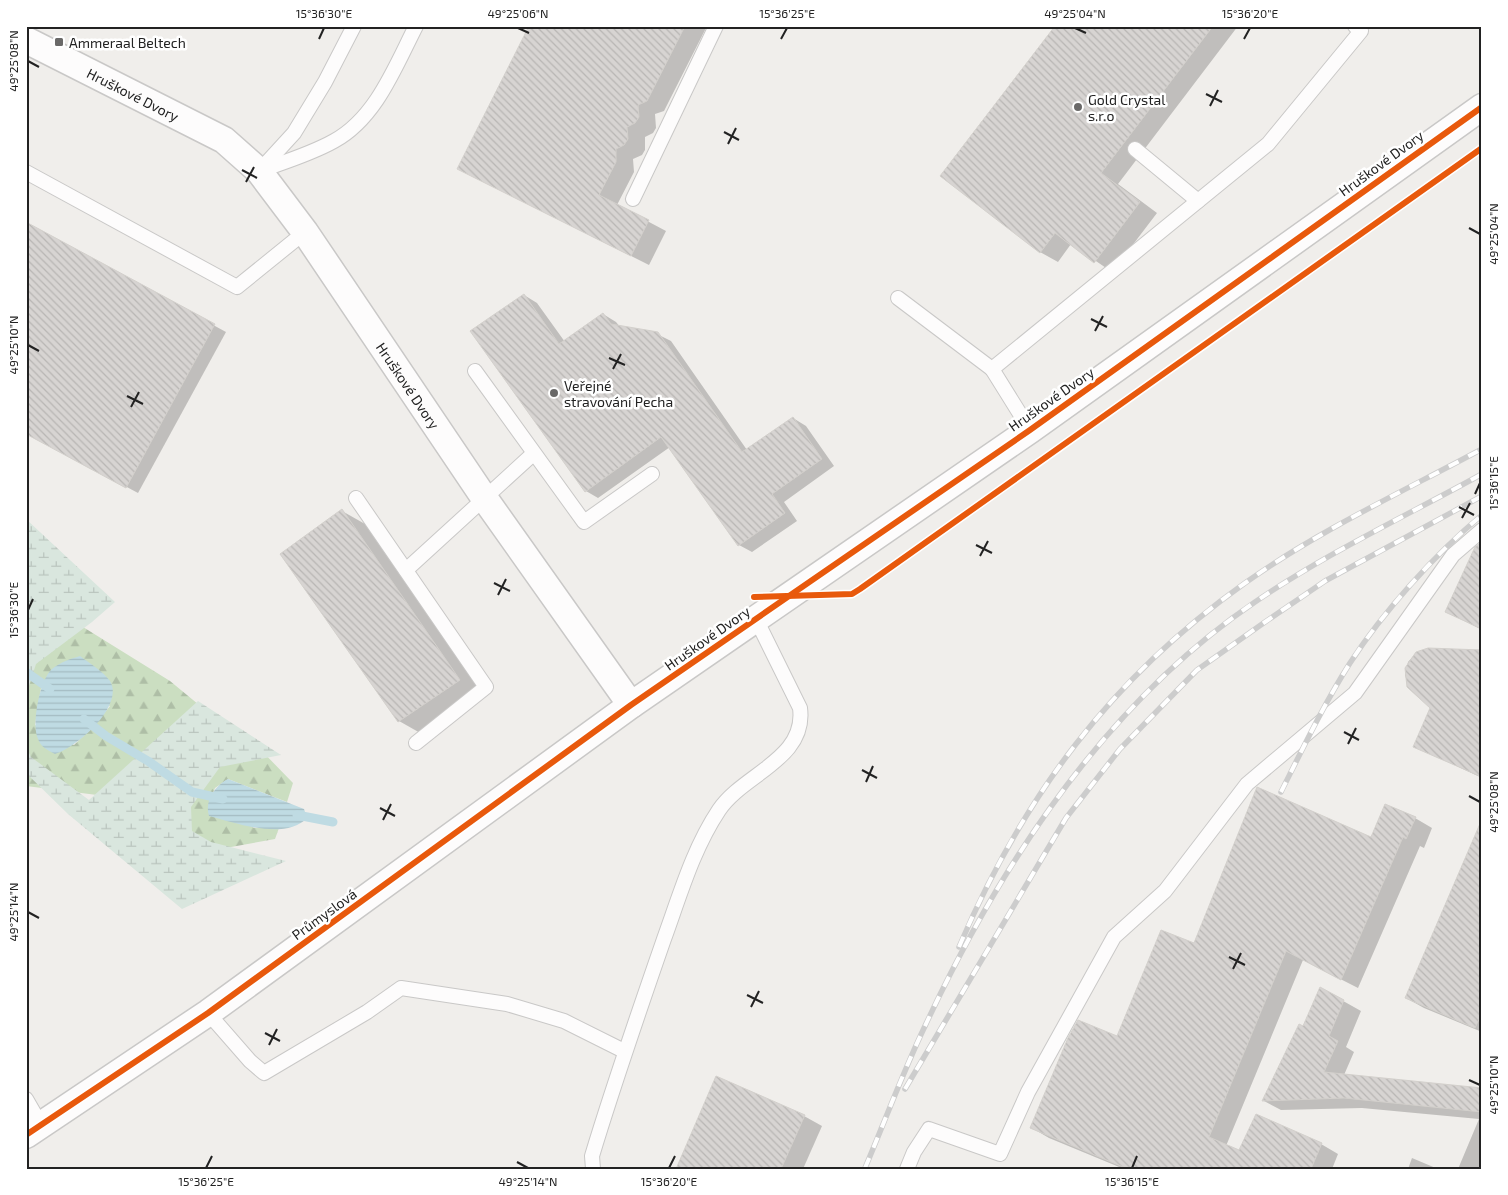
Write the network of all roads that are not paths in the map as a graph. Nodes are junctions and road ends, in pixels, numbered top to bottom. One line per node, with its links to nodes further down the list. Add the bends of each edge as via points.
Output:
1 (354, 26): 8 (lane, via 294,133)
2 (416, 26): 8 (lane, via 384,89 367,114 335,140)
3 (716, 26): 10 (lane)
4 (1355, 26): 11 (lane, via 1361,32 1268,144)
5 (26, 40): 8 (street, Hruškové Dvory, via 224,140)
6 (1482, 106): 16 (street, Hruškové Dvory)
7 (1135, 149): 11 (lane)
8 (259, 171): 12 (street, Hruškové Dvory)
9 (26, 172): 12 (lane, via 237,287)
10 (633, 199)
11 (1198, 201): 14 (lane)
12 (305, 232): 20 (street, Hruškové Dvory)
13 (898, 298): 14 (lane)
14 (992, 369): 16 (lane)
15 (475, 371): 17 (lane)
16 (1030, 430): 23 (street, Hruškové Dvory)
17 (533, 454): 18 (lane, via 584,522); 20 (lane)
18 (652, 474)
19 (356, 498): 22 (lane)
20 (485, 499): 22 (lane); 24 (street, Hruškové Dvory)
21 (1482, 530): 31 (lane, via 1453,555 1355,693 1247,784 1165,891 1114,937 1028,1092 1000,1154 929,1129)
22 (406, 570): 25 (lane, via 486,687)
23 (756, 619): 24 (street, Hruškové Dvory); 27 (lane, via 800,708 802,721 790,748 720,808 700,843)
24 (631, 706): 26 (street, Průmyslová)
25 (416, 743)
26 (208, 1014): 27 (lane, via 264,1072 367,1012 401,988 507,1004 564,1021); 29 (street, Průmyslová)
27 (624, 1052): 30 (lane, via 592,1156)
28 (26, 1099): 29 (lane)
29 (34, 1130)
30 (593, 1169)
31 (907, 1169)

